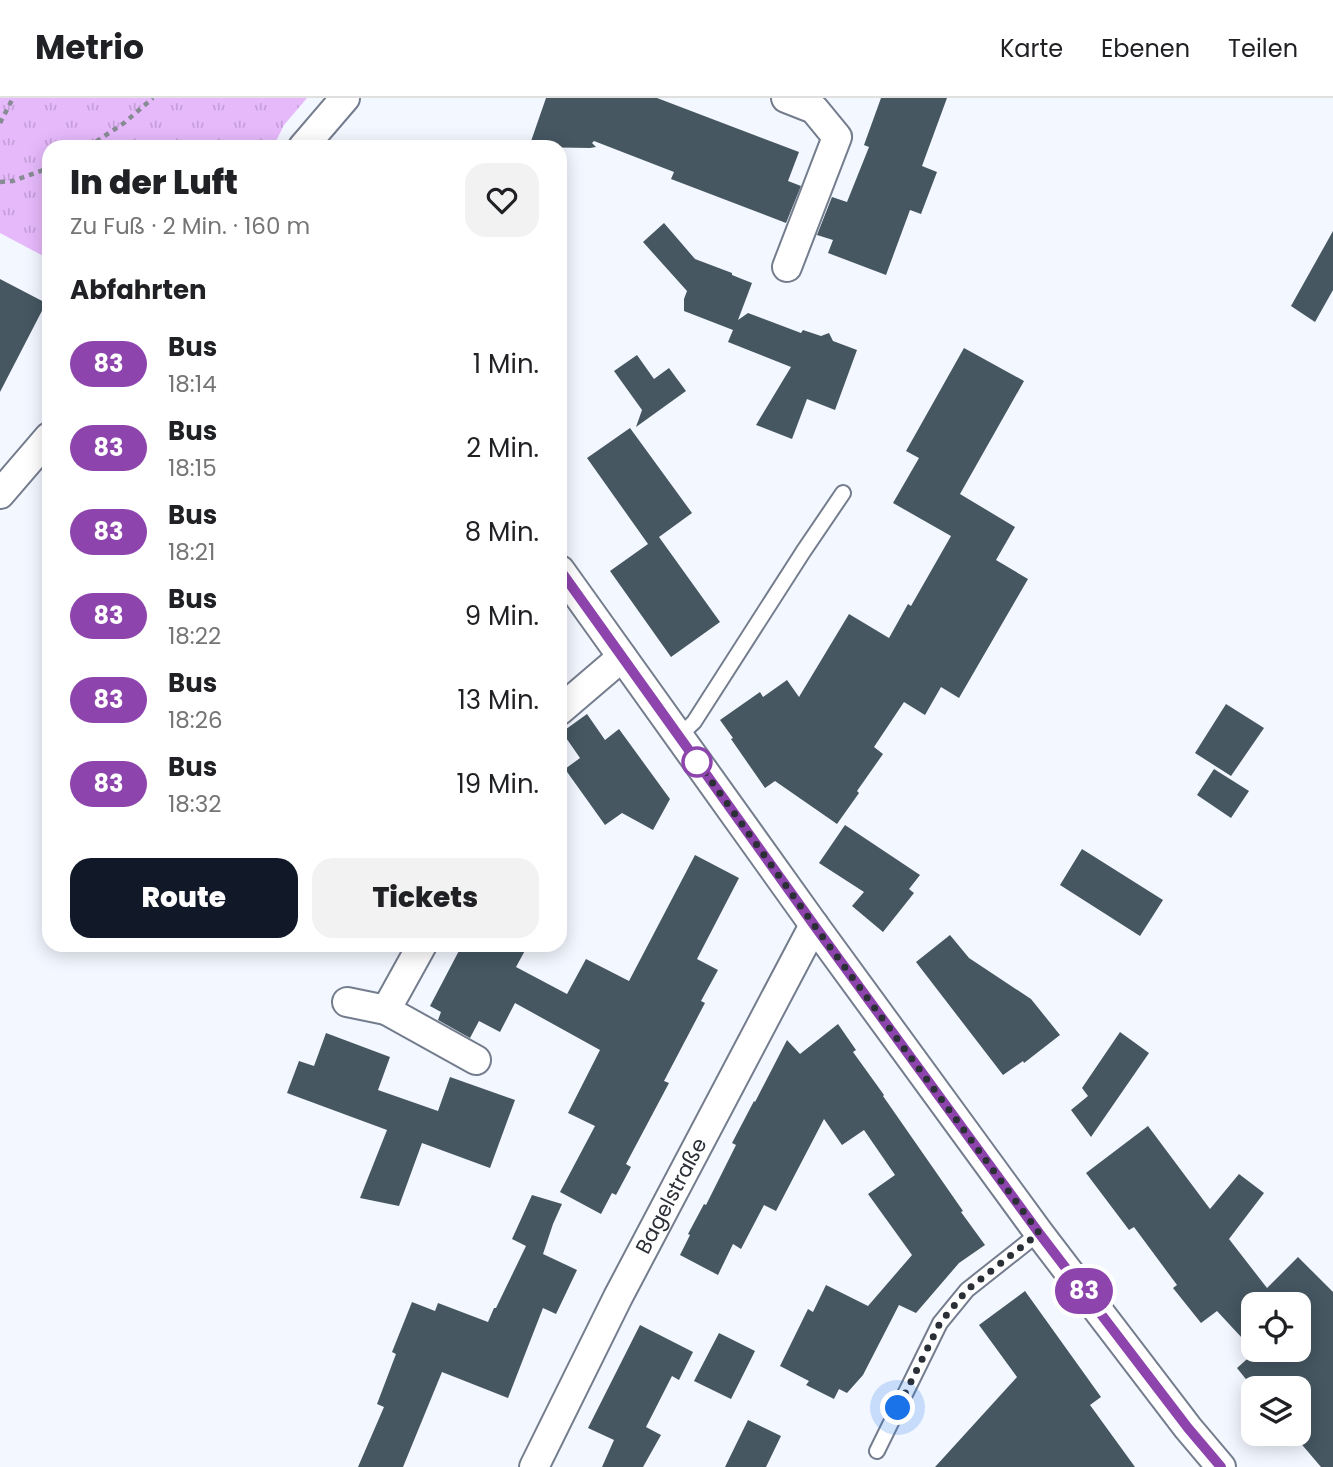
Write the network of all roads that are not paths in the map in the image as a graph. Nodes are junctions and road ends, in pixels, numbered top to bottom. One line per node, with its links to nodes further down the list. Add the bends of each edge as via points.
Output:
1 (345, 98): 4 (street)
2 (786, 98): 3 (street)
3 (817, 104): 5 (street, via 837,137)
4 (309, 140)
5 (787, 267)
6 (42, 446): 8 (street)
7 (843, 493): 12 (lane, via 694,722)
8 (0, 494)
9 (567, 580): 10 (street)
10 (622, 657): 11 (street); 12 (street)
11 (567, 704)
12 (678, 736): 13 (street)
13 (814, 925): 18 (street); 20 (street, Bagelstraße)
14 (418, 952): 16 (street)
15 (347, 1002): 16 (street)
16 (386, 1010): 17 (street)
17 (476, 1060)
18 (1039, 1233): 19 (lane, via 967,1290 940,1323); 21 (street)
19 (877, 1451)
20 (534, 1467)
21 (1221, 1467)

